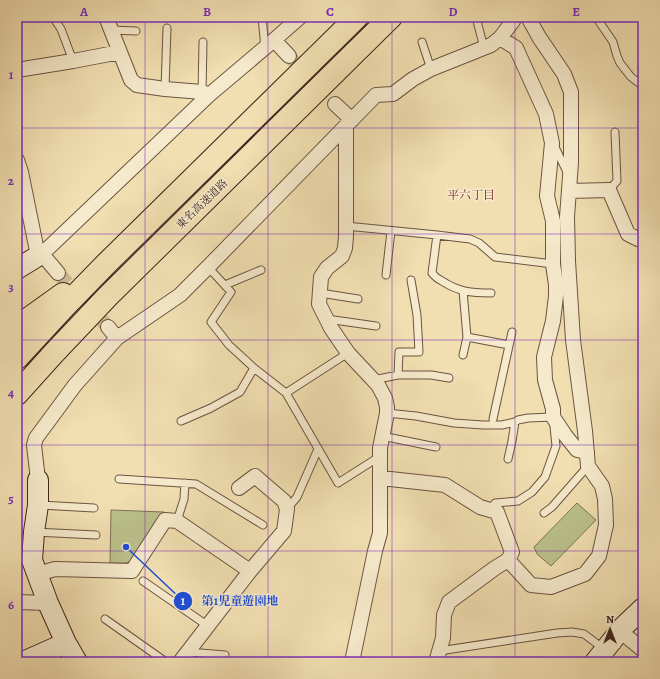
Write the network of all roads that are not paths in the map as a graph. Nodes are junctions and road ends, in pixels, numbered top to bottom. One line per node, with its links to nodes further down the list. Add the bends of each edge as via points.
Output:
1 (53, 17): 21 (lane, via 62,29)
2 (106, 17): 12 (street)
3 (262, 17): 17 (lane)
4 (300, 17): 17 (street)
5 (357, 17): 40 (highway)
6 (391, 17): 67 (highway, 東名高速道路, via 108,296)
7 (476, 17): 18 (lane)
8 (514, 17): 14 (street)
9 (528, 17): 32 (street, via 564,74 571,92)
10 (596, 17): 24 (lane, via 613,42 624,68)
11 (167, 28): 25 (lane)
12 (112, 30): 13 (lane); 19 (street)
13 (136, 31)
14 (500, 38): 18 (street); 30 (street, via 516,48 546,114)
15 (204, 42): 26 (lane)
16 (422, 42): 23 (lane)
17 (270, 44): 20 (street); 26 (street)
18 (484, 48): 23 (street)
19 (120, 52): 21 (street); 25 (street, via 131,80 137,84)
20 (289, 56)
21 (73, 61): 22 (street)
22 (17, 70)
23 (431, 70): 28 (street, via 413,79 393,94 376,95)
24 (643, 86)
25 (165, 89): 26 (street)
26 (206, 94): 39 (street)
27 (335, 104): 28 (street)
28 (349, 124): 35 (street); 42 (street)
29 (616, 132): 33 (lane, via 617,181)
30 (552, 142): 32 (lane); 41 (street, via 547,196 553,221)
31 (17, 160): 39 (street)
32 (570, 177): 34 (street)
33 (609, 190): 34 (street); 38 (street, via 628,234)
34 (569, 191): 78 (street, via 568,261 573,340)
35 (346, 226): 36 (lane); 50 (street, via 344,252 321,277)
36 (391, 231): 37 (lane); 46 (lane)
37 (437, 235): 41 (lane, via 470,239 479,243 495,257); 49 (lane, via 432,273 449,286)
38 (643, 239)
39 (40, 255): 43 (street); 45 (street)
40 (106, 264): 55 (highway); 61 (highway)
41 (553, 264): 69 (street, via 556,296 544,357 545,380)
42 (208, 267): 48 (lane); 81 (street, via 180,294 112,332 36,438 34,445)
43 (17, 269)
44 (261, 270): 48 (lane)
45 (58, 273)
46 (386, 276)
47 (411, 280): 63 (lane, via 417,315 419,352 399,352)
48 (225, 285): 62 (lane, via 231,292 211,322 229,346)
49 (463, 291): 51 (lane); 57 (lane)
50 (320, 293): 52 (lane); 53 (street, via 319,304)
51 (491, 293)
52 (358, 299)
53 (326, 319): 54 (lane); 59 (street)
54 (376, 326)
55 (17, 327)
56 (512, 332): 58 (lane)
57 (466, 337): 58 (lane); 60 (lane)
58 (509, 345): 70 (lane)
59 (348, 353): 65 (street); 66 (lane)
60 (463, 355)
61 (17, 358)
62 (254, 368): 66 (lane); 71 (lane, via 240,392)
63 (398, 375): 64 (lane); 65 (lane)
64 (449, 378)
65 (373, 380): 68 (street, via 385,398)
66 (286, 393): 75 (lane)
67 (17, 394)
68 (387, 413): 72 (lane, via 454,423 502,425); 73 (street)
69 (553, 417): 72 (lane, via 528,418); 78 (street, via 577,450); 87 (lane, via 556,446 545,477 532,492 518,500 495,503)
70 (493, 419)
71 (181, 421)
72 (515, 422): 77 (lane)
73 (382, 436): 74 (lane); 76 (street)
74 (436, 447)
75 (318, 449): 76 (lane, via 338,483); 86 (lane, via 297,497)
76 (379, 457): 79 (street)
77 (508, 459)
78 (587, 459): 88 (lane, via 552,507); 93 (street, via 602,486 606,525 599,556 585,574 551,587 531,585)
79 (381, 478): 87 (street, via 445,484 480,507); 112 (street, via 380,533)
80 (119, 479): 82 (lane)
81 (38, 480): 84 (street)
82 (185, 483): 89 (lane, via 184,499); 90 (lane, via 196,484)
83 (239, 488): 86 (street, via 255,476 284,501)
84 (38, 505): 85 (lane); 91 (street)
85 (94, 508)
86 (287, 509): 94 (street, via 284,531)
87 (490, 510): 93 (street, via 497,512 512,552)
88 (544, 513)
89 (177, 521): 94 (street); 95 (street, via 165,520 132,571 55,569)
90 (263, 525)
91 (34, 532): 92 (lane); 95 (street, via 32,560)
92 (96, 535)
93 (508, 560): 108 (street, via 449,602 444,615 443,638)
94 (250, 571): 101 (street)
95 (38, 574): 98 (street)
96 (143, 581): 101 (lane)
97 (17, 602): 98 (street)
98 (48, 603): 103 (street)
99 (643, 608): 102 (street)
100 (105, 619): 111 (lane)
101 (208, 626): 107 (street)
102 (620, 631): 104 (street); 106 (street)
103 (66, 643): 109 (street); 110 (street)
104 (643, 650)
105 (225, 655): 107 (lane)
106 (599, 656): 108 (lane, via 584,634 572,632)
107 (184, 657)
108 (438, 657)
109 (22, 662)
110 (77, 662)
111 (166, 662)
112 (352, 662)

